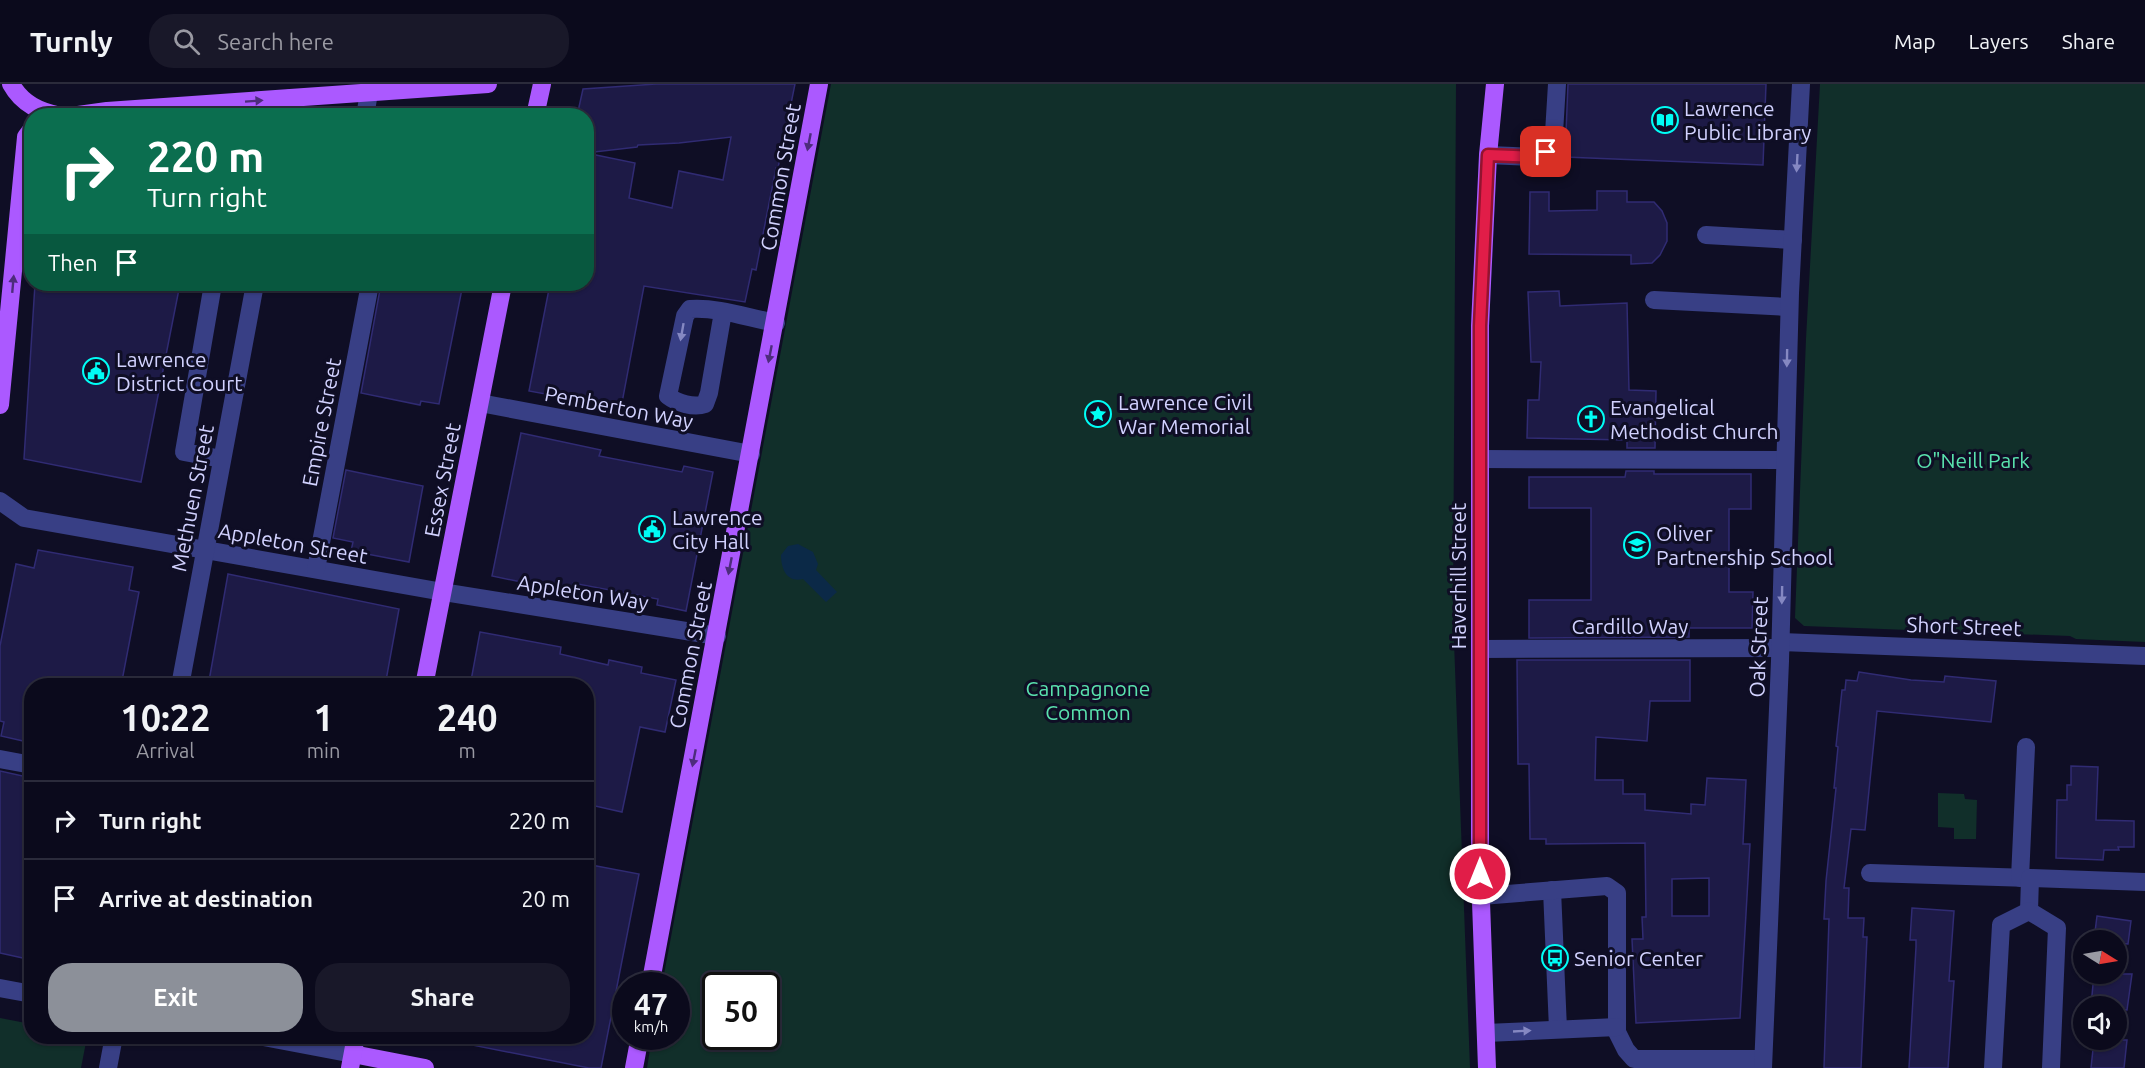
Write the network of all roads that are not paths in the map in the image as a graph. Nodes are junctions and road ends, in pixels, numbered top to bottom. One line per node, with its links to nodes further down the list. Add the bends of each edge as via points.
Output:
1 (488, 84): 8 (main road)
2 (542, 84): 13 (main road)
3 (819, 84): 25 (main road, Common Street, one-way to 25)
4 (1495, 84): 14 (main road, Haverhill Street)
5 (1557, 84): 14 (street, via 1554,133 1546,152 1535,157)
6 (1802, 84): 17 (street, Oak Street, one-way to 17)
7 (11, 85): 10 (main road)
8 (369, 93): 9 (main road); 12 (street)
9 (294, 99): 11 (main road, one-way to 9)
10 (34, 108)
11 (175, 108)
12 (366, 108)
13 (538, 108)
14 (1488, 155): 30 (main road, Haverhill Street, via 1480,326)
15 (24, 158): 27 (main road, one-way to 15)
16 (1706, 235): 17 (street)
17 (1793, 240): 23 (street, Oak Street)
18 (212, 291): 29 (street, via 184,452)
19 (254, 291): 29 (street, Methuen Street)
20 (369, 291): 34 (street, Empire Street)
21 (502, 291): 26 (main road, Essex Street)
22 (1654, 300): 23 (street)
23 (1789, 307): 31 (street, Oak Street, one-way to 31)
24 (723, 312): 24 (street, one-way to 24, via 690,309 685,316 668,396 674,401 705,404); 25 (street)
25 (776, 322): 28 (main road, Common Street, one-way to 28)
26 (480, 403): 28 (street, Pemberton Way); 35 (main road, Essex Street)
27 (0, 405)
28 (751, 454): 36 (main road, Common Street, one-way to 36)
29 (222, 459): 33 (street, Methuen Street)
30 (1480, 459): 31 (street); 38 (main road, Haverhill Street)
31 (1785, 460): 37 (street, Oak Street, one-way to 37)
32 (0, 501): 33 (street, Appleton Street, via 24,518)
33 (205, 550): 34 (street, Appleton Street); 40 (street, Methuen Street)
34 (316, 569): 35 (street, Appleton Street)
35 (442, 592): 36 (street, Appleton Way); 41 (main road, Essex Street)
36 (717, 636): 51 (main road, Common Street, one-way to 51)
37 (1781, 645): 38 (street, Cardillo Way); 39 (street, Short Street); 62 (street, Oak Street)
38 (1480, 649): 49 (main road, Haverhill Street)
39 (2145, 656)
40 (181, 678)
41 (426, 678)
42 (2026, 747): 46 (street)
43 (0, 759): 44 (street)
44 (24, 764)
45 (1870, 873): 46 (street)
46 (2025, 878): 47 (street); 50 (street)
47 (2145, 882)
48 (1552, 890): 49 (street); 54 (street, via 1607,886 1617,893); 55 (street)
49 (1481, 896): 56 (main road, Haverhill Street)
50 (2029, 911): 67 (street, via 2001,925); 68 (street, via 2057,928)
51 (653, 972)
52 (0, 988): 53 (street)
53 (24, 992)
54 (1617, 1028): 55 (street); 61 (street)
55 (1558, 1029): 56 (street, one-way to 55)
56 (1486, 1033): 66 (main road, Haverhill Street)
57 (112, 1044): 63 (street)
58 (303, 1044): 60 (street)
59 (637, 1050): 65 (main road)
60 (353, 1053): 64 (main road)
61 (1633, 1064): 62 (street)
62 (1763, 1064)
63 (108, 1068)
64 (425, 1068)
65 (634, 1068)
66 (1487, 1068)
67 (1993, 1068)
68 (2051, 1068)

